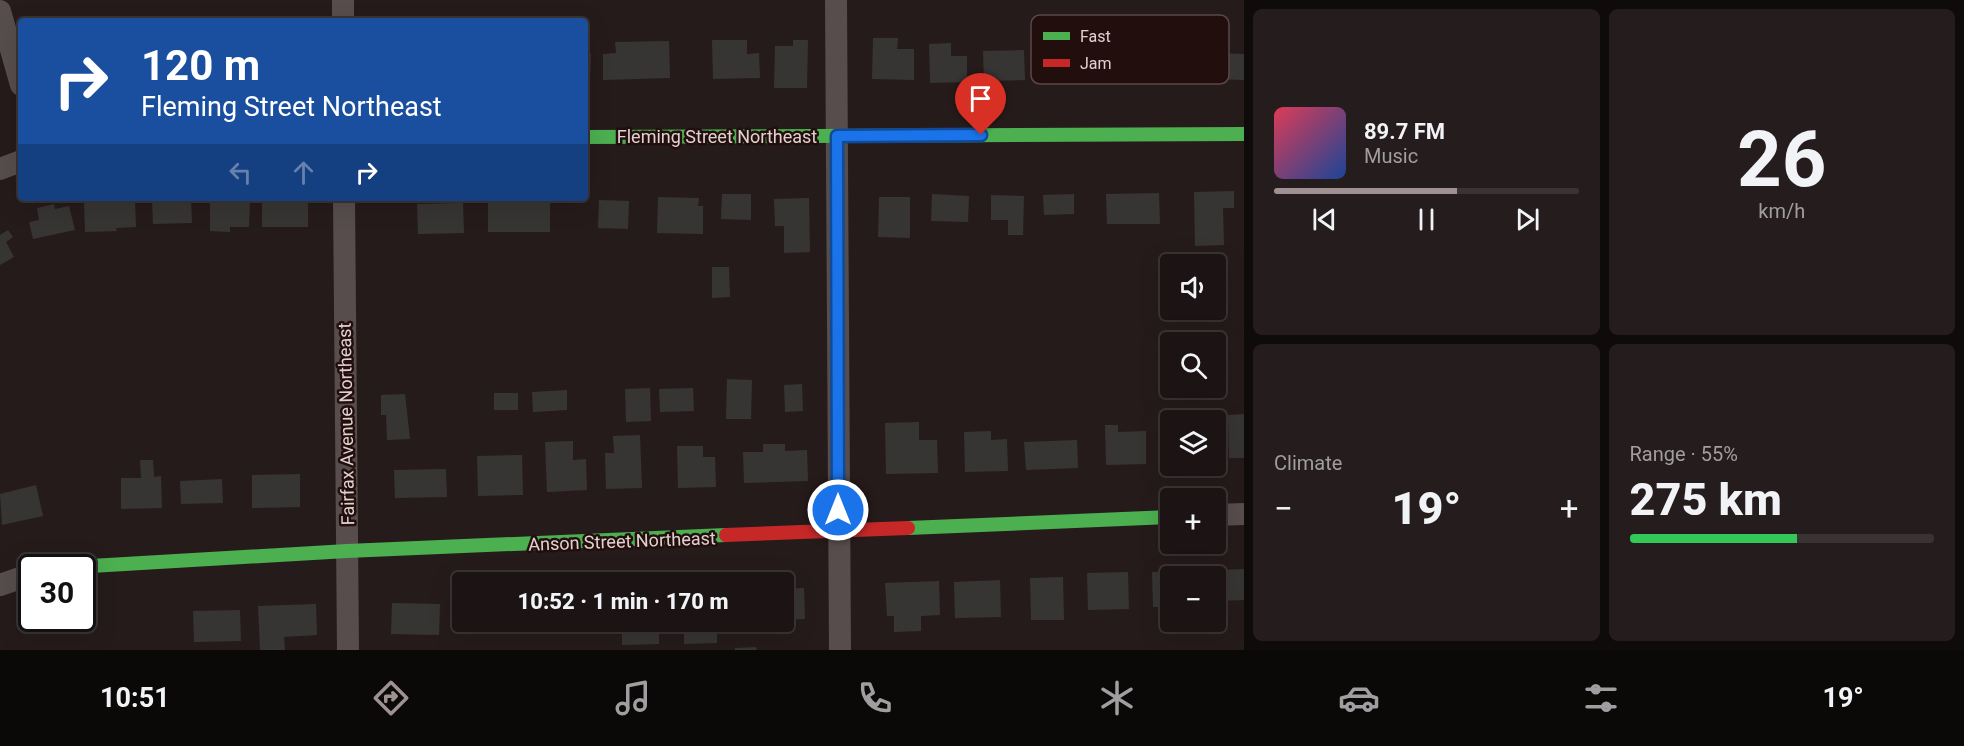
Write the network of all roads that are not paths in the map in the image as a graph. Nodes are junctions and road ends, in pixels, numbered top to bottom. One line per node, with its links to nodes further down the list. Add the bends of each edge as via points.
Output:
1 (343, 0): 4 (street)
2 (836, 0): 7 (street)
3 (0, 11): 5 (street)
4 (343, 18)
5 (18, 74)
6 (1244, 134): 7 (street, Fleming Street Northeast)
7 (837, 136): 8 (street, Fleming Street Northeast); 15 (street)
8 (588, 137)
9 (18, 162): 10 (street)
10 (0, 170)
11 (344, 201): 16 (street, Fairfax Avenue Northeast)
12 (1244, 514): 13 (street)
13 (1226, 515)
14 (1160, 517): 15 (street, Anson Street Northeast)
15 (838, 533): 16 (street, Anson Street Northeast); 21 (street)
16 (347, 551): 17 (street, Anson Street Northeast); 20 (street, Fairfax Avenue Northeast)
17 (96, 566)
18 (18, 579): 19 (street)
19 (0, 585)
20 (348, 650)
21 (840, 650)

